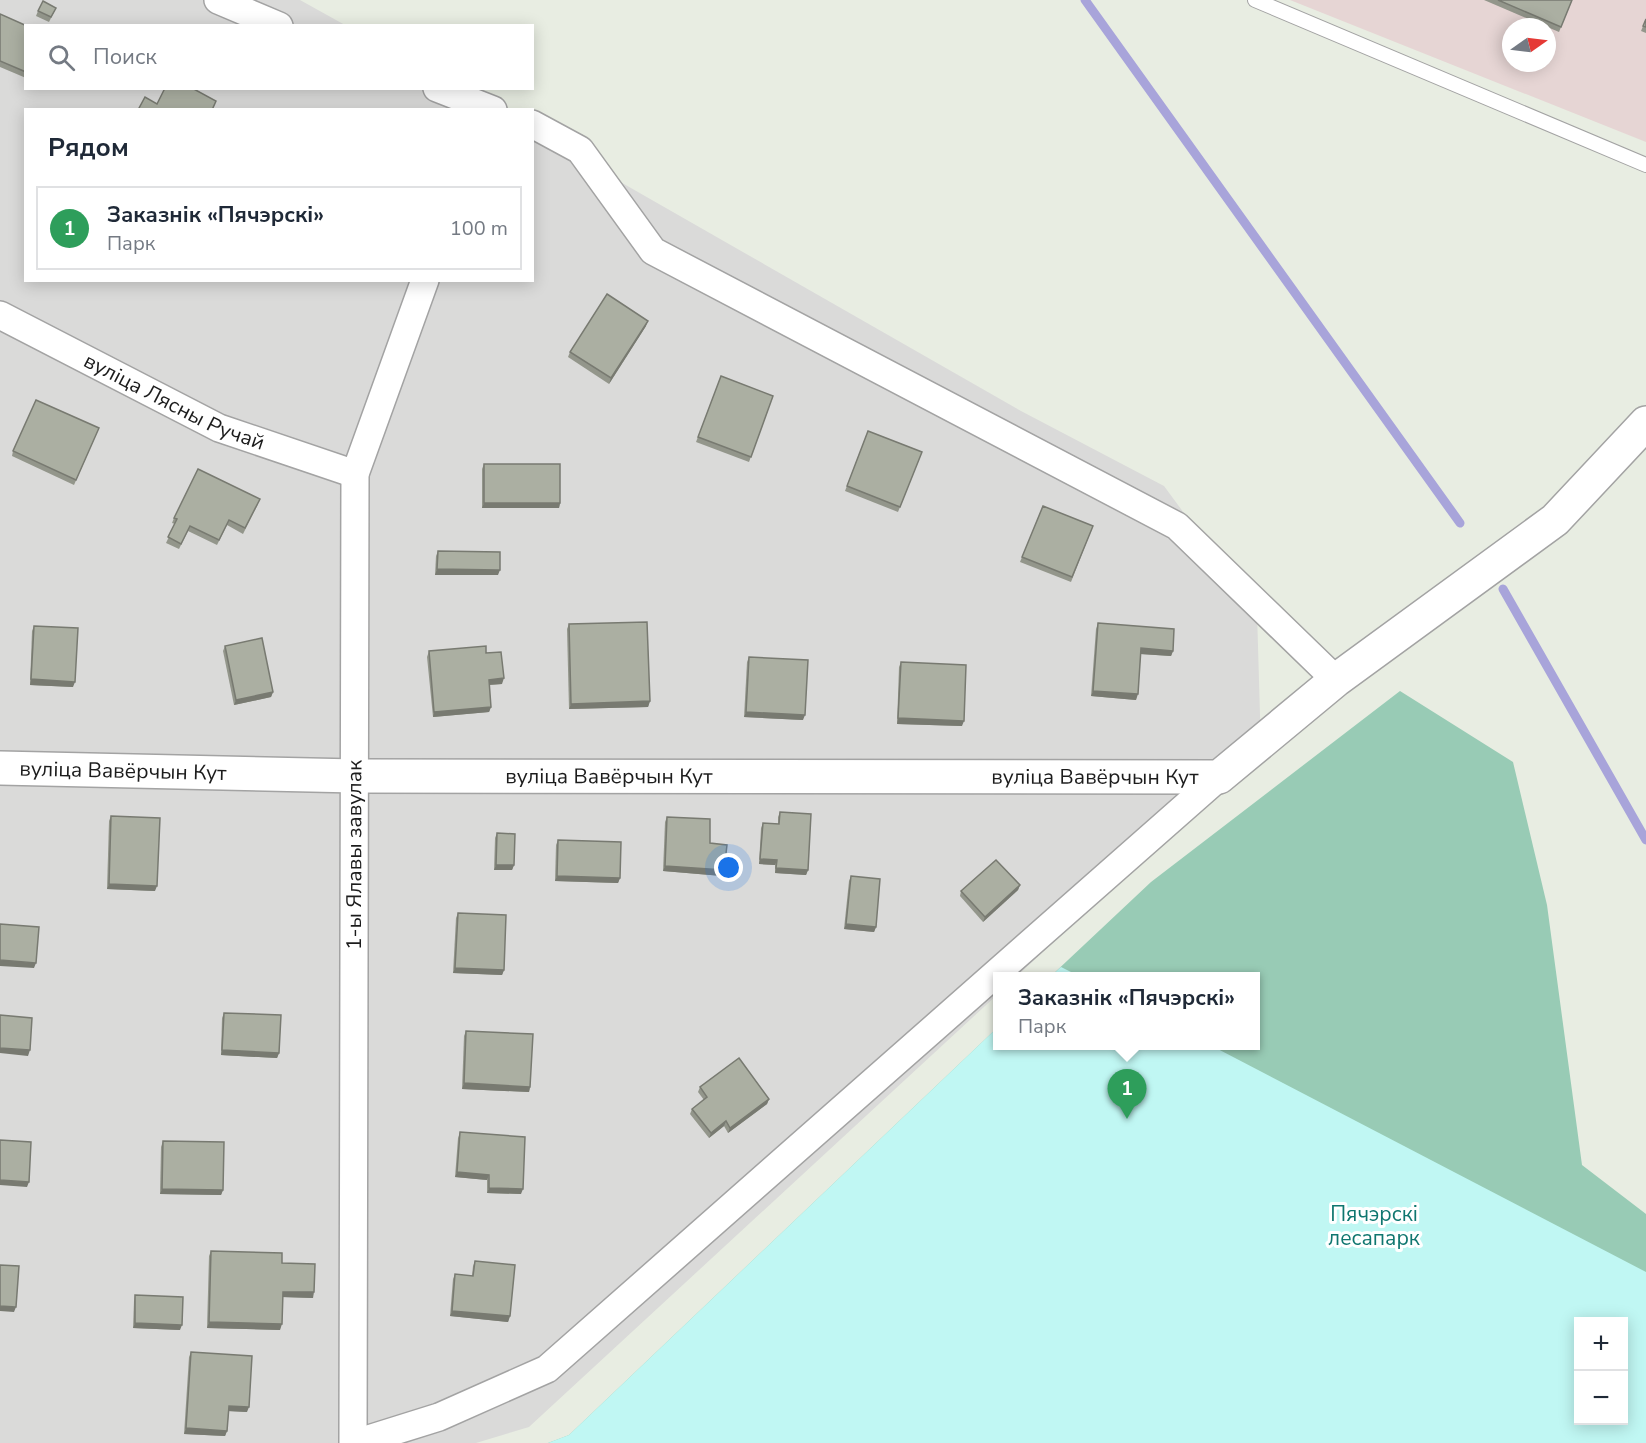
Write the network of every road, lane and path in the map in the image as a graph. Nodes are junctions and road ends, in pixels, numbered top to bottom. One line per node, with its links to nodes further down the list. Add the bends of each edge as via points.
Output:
1 (218, 0): 3 (street)
2 (1255, 0): 7 (lane)
3 (274, 24)
4 (442, 90): 5 (street)
5 (487, 108)
6 (534, 125): 12 (street, via 580,150 653,251 1177,526)
7 (1646, 165)
8 (424, 282): 11 (street, 1-ы Ялавы завулак)
9 (0, 315): 11 (street, вуліца Лясны Ручай, via 219,428)
10 (1646, 423): 12 (street, via 1555,520)
11 (355, 474): 14 (street, 1-ы Ялавы завулак)
12 (1336, 680): 15 (street)
13 (0, 768): 14 (street, вуліца Вавёрчын Кут)
14 (356, 776): 15 (street, вуліца Вавёрчын Кут); 18 (street, 1-ы Ялавы завулак)
15 (1219, 777): 16 (street)
16 (998, 972)
17 (993, 976): 18 (street, via 547,1369 439,1417)
18 (355, 1443)

